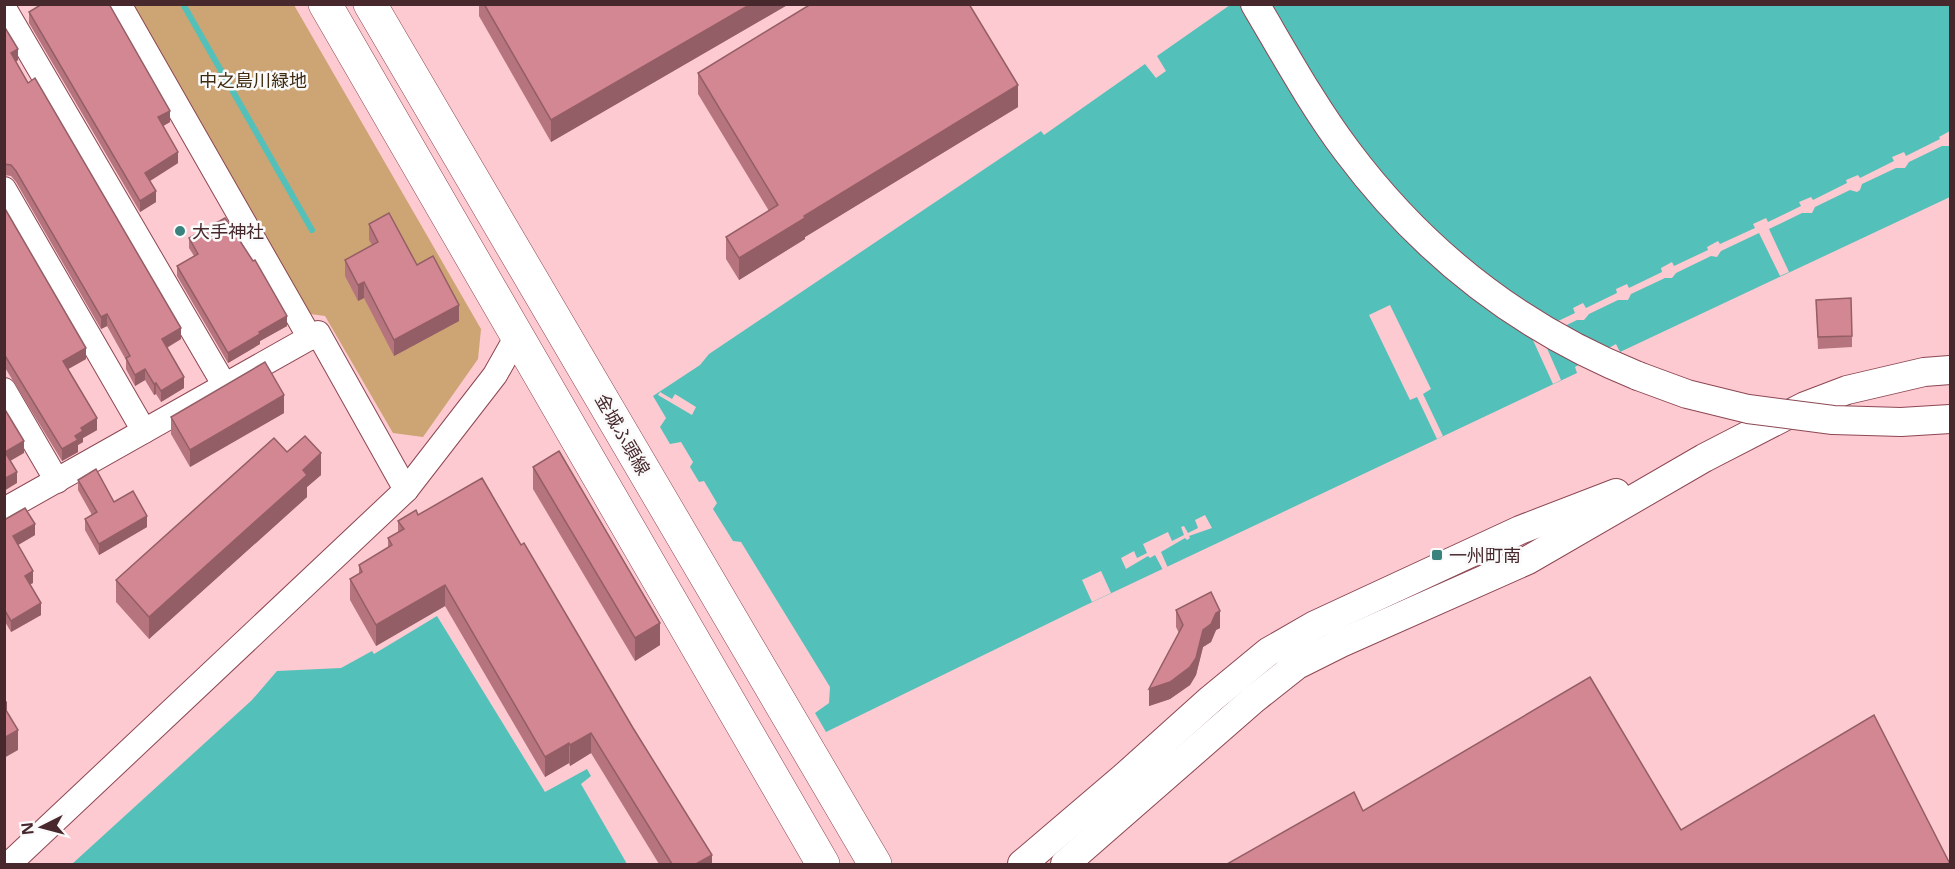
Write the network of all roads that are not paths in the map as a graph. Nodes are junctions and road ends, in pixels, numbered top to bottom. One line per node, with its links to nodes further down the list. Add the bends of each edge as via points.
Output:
1 (119, 4): 8 (street)
2 (325, 4): 7 (main road)
3 (370, 4): 20 (main road, 金城ふ頭線)
4 (1255, 4): 12 (street, bridge, via 1346,149 1382,195 1420,237 1520,316 1602,362 1688,394 1748,409 1833,420)
5 (7, 8): 10 (street)
6 (4, 189): 13 (street)
7 (517, 336): 16 (street, via 495,375); 19 (main road)
8 (310, 338): 10 (street); 16 (street, via 318,333)
9 (1950, 370): 14 (street, via 1847,390 1805,406)
10 (225, 386): 13 (street)
11 (4, 390): 15 (street)
12 (1950, 419)
13 (144, 431): 15 (street)
14 (1704, 458): 21 (street, via 1520,530 1315,624 1268,652); 22 (street, via 1528,560 1297,664)
15 (57, 481): 17 (street)
16 (406, 490): 18 (street)
17 (4, 510)
18 (9, 864)
19 (823, 864)
20 (875, 864)
21 (1022, 864)
22 (1065, 864)

